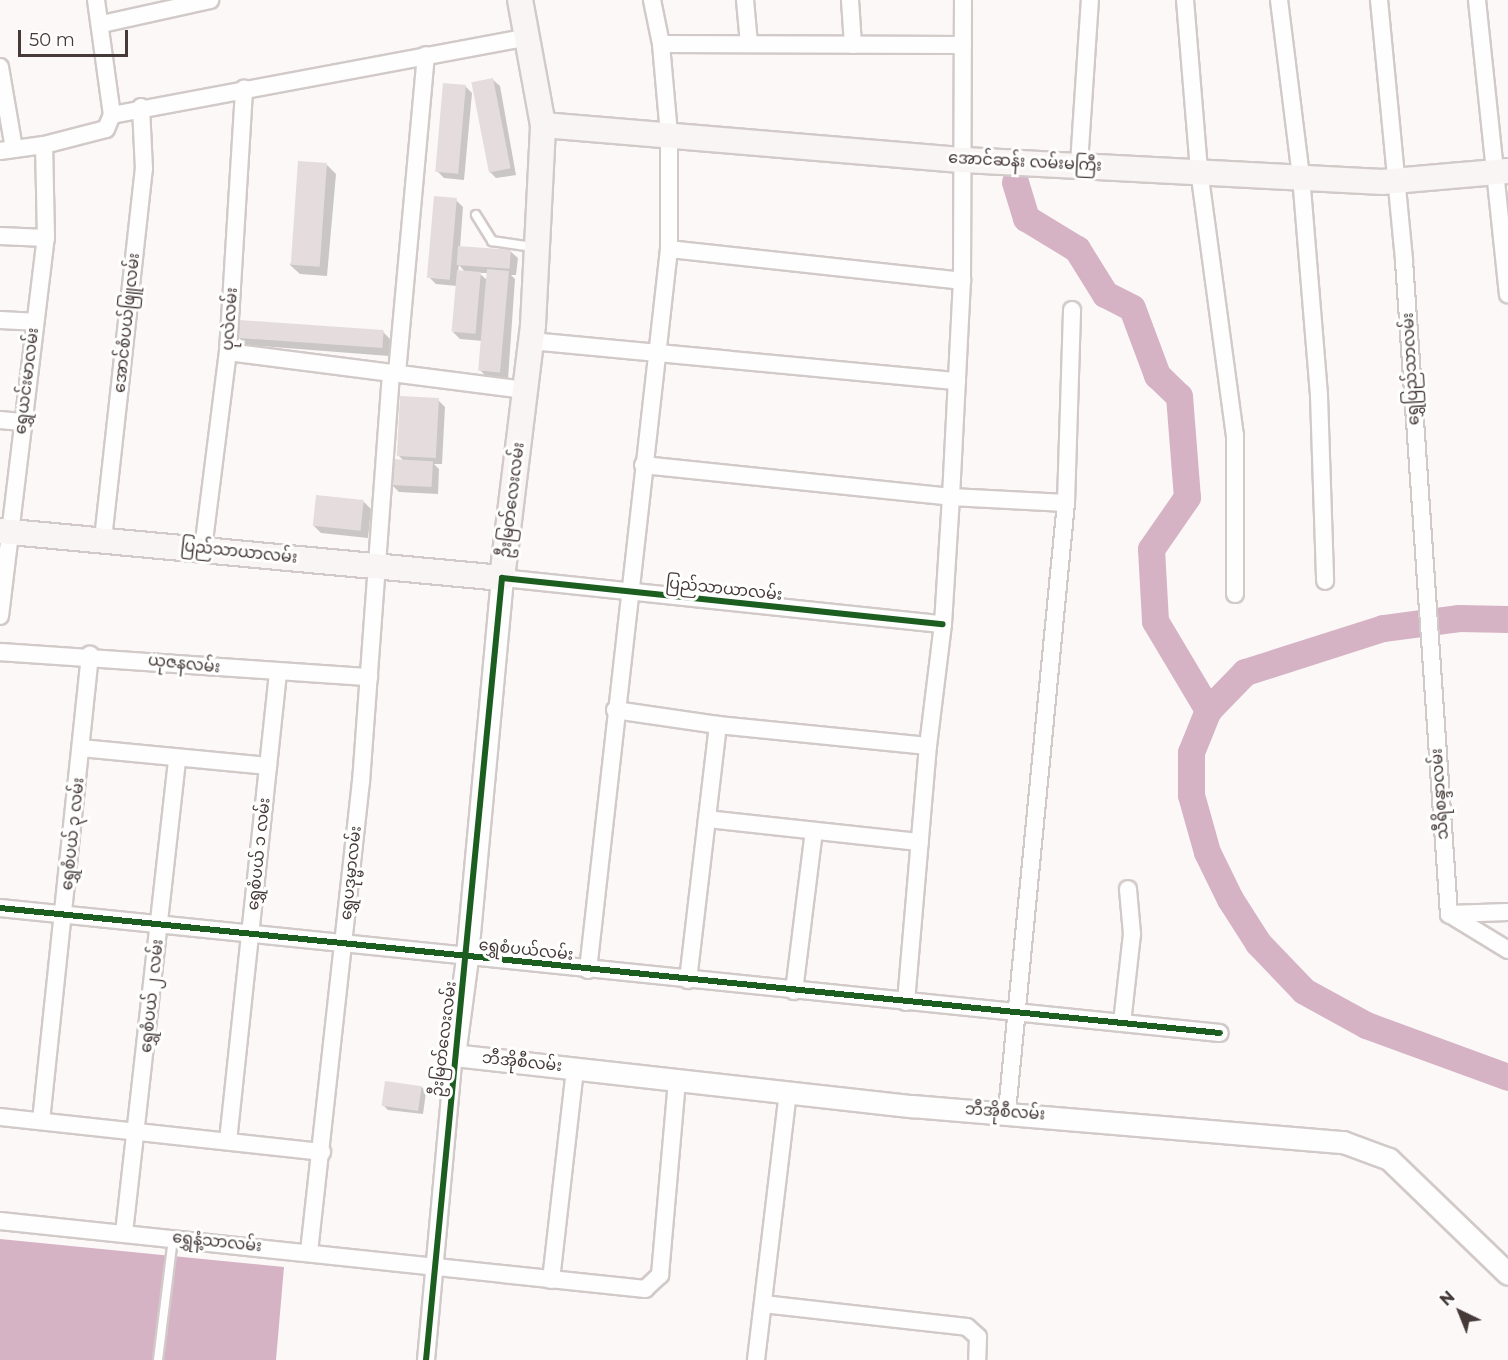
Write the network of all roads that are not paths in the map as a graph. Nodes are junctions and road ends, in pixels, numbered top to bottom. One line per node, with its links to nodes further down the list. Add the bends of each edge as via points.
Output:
1 (96, 0): 13 (street)
2 (210, 0): 13 (street)
3 (520, 0): 14 (main road, ဦးမြတ်လေးလမ်း)
4 (652, 0): 15 (street)
5 (745, 0): 16 (street)
6 (850, 0): 17 (street)
7 (963, 0): 18 (street)
8 (1090, 0): 29 (street)
9 (1185, 0): 30 (street)
10 (1279, 0): 32 (street)
11 (1379, 0): 33 (street, ရွှေပြည်သာလမ်း)
12 (1477, 0): 31 (street)
13 (102, 24): 23 (street)
14 (527, 37): 19 (street); 24 (main road, ဦးမြတ်လေးလမ်း)
15 (661, 44): 16 (street); 25 (street)
16 (749, 44): 17 (street)
17 (853, 45): 18 (street)
18 (963, 45): 28 (street)
19 (426, 55): 21 (street); 47 (street, ရွှေပဒုမ္မာလမ်း)
20 (0, 67): 27 (street)
21 (244, 88): 22 (street); 45 (street, ပုလဲလမ်း)
22 (141, 107): 23 (street); 56 (street, အောင်စံပယ်ဖြူလမ်း, via 144,169)
23 (112, 115): 26 (street, via 106,129)
24 (543, 125): 25 (main road, အောင်ဆန်း လမ်းမကြီး); 37 (main road, ဦးမြတ်လေးလမ်း)
25 (669, 134): 28 (main road, အောင်ဆန်း လမ်းမကြီး); 38 (street)
26 (44, 145): 27 (street); 36 (street, ရွှေယင်းမာလမ်း)
27 (7, 150)
28 (964, 160): 29 (main road, အောင်ဆန်း လမ်းမကြီး); 39 (street)
29 (1079, 164): 30 (main road, အောင်ဆန်း လမ်းမကြီး)
30 (1199, 170): 32 (main road, အောင်ဆန်း လမ်းမကြီး); 62 (street, via 1235,435)
31 (1502, 172): 33 (main road, အောင်ဆန်း လမ်းမကြီး); 40 (street)
32 (1301, 177): 33 (main road, အောင်ဆန်း လမ်းမကြီး); 60 (street, via 1319,396)
33 (1398, 180): 68 (street, ရွှေပြည်သာလမ်း)
34 (476, 215): 37 (lane, via 492,241)
35 (0, 236): 36 (street)
36 (46, 238): 43 (street, ရွှေယင်းမာလမ်း)
37 (537, 247): 44 (main road, ဦးမြတ်လေးလမ်း)
38 (669, 249): 39 (street); 46 (street)
39 (962, 281): 48 (street)
40 (1508, 294)
41 (1072, 310): 54 (street)
42 (0, 320): 43 (street)
43 (34, 322): 51 (street, ရွှေယင်းမာလမ်း)
44 (531, 341): 46 (street); 49 (main road, ဦးမြတ်လေးလမ်း)
45 (228, 352): 47 (street); 57 (street, ပုလဲလမ်း)
46 (656, 356): 48 (street); 52 (street)
47 (394, 373): 49 (street); 58 (street, ရွှေပဒုမ္မာလမ်း)
48 (957, 381): 53 (street)
49 (525, 390): 59 (main road, ဦးမြတ်လေးလမ်း)
50 (0, 420): 51 (street)
51 (22, 422): 55 (street, ရွှေယင်းမာလမ်း)
52 (643, 465): 53 (street); 61 (street)
53 (951, 497): 54 (street); 64 (street)
54 (1066, 503): 93 (street)
55 (4, 531): 56 (main road, ပြည်သာယာလမ်း); 63 (street, ရွှေယင်းမာလမ်း)
56 (103, 539): 57 (main road, ပြည်သာယာလမ်း)
57 (203, 549): 58 (main road, ပြည်သာယာလမ်း)
58 (377, 566): 59 (main road, ပြည်သာယာလမ်း); 69 (street, ရွှေပဒုမ္မာလမ်း)
59 (502, 578): 61 (street, ပြည်သာယာလမ်း); 88 (street, ဦးမြတ်လေးလမ်း)
60 (1325, 580)
61 (628, 593): 64 (street, ပြည်သာယာလမ်း); 70 (street)
62 (1235, 594)
63 (0, 616)
64 (943, 624): 72 (street)
65 (0, 652): 66 (street, ယုဇနလမ်း)
66 (90, 655): 67 (street, ယုဇနလမ်း); 73 (street, ရွှေစံပယ် ၃ လမ်း)
67 (278, 673): 69 (street, ယုဇနလမ်း); 75 (street, ရွှေစံပယ် ၁ လမ်း)
68 (1431, 673): 82 (street, သီရိစန္ဒာလမ်း)
69 (369, 677): 86 (street, ရွှေပဒုမ္မာလမ်း)
70 (615, 710): 71 (street); 89 (street)
71 (718, 725): 72 (street); 76 (street)
72 (928, 746): 78 (street)
73 (81, 748): 74 (street); 83 (street, ရွှေစံပယ် ၃ လမ်း)
74 (177, 758): 75 (street); 84 (street, ရွှေစံပယ် ၂ လမ်း)
75 (268, 766): 85 (street, ရွှေစံပယ် ၁ လမ်း)
76 (707, 819): 77 (street); 90 (street)
77 (814, 831): 78 (street); 91 (street)
78 (920, 842): 92 (street)
79 (1128, 889): 94 (street, via 1132,934)
80 (0, 908): 83 (street, ရွှေစံပယ်လမ်း)
81 (1508, 912): 82 (street)
82 (1449, 914): 87 (street)
83 (65, 915): 84 (street, ရွှေစံပယ်လမ်း); 102 (street, ရွှေစံပယ် ၃ လမ်း)
84 (160, 926): 85 (street, ရွှေစံပယ်လမ်း); 103 (street, ရွှေစံပယ် ၂ လမ်း)
85 (251, 936): 86 (street, ရွှေစံပယ်လမ်း); 104 (street, ရွှေစံပယ် ၁ လမ်း)
86 (344, 944): 88 (street, ရွှေစံပယ်လမ်း); 105 (street, ရွှေပဒုမ္မာလမ်း)
87 (1508, 950)
88 (467, 958): 89 (street, ရွှေစံပယ်လမ်း); 96 (street, ဦးမြတ်လေးလမ်း)
89 (588, 970): 90 (street, ရွှေစံပယ်လမ်း)
90 (688, 980): 91 (street, ရွှေစံပယ်လမ်း)
91 (794, 991): 92 (street, ရွှေစံပယ်လမ်း)
92 (906, 1002): 93 (street, ရွှေစံပယ်လမ်း)
93 (1015, 1013): 94 (street, ရွှေစံပယ်လမ်း); 100 (street)
94 (1122, 1023): 95 (street, ရွှေစံပယ်လမ်း)
95 (1220, 1033)
96 (454, 1055): 97 (street, ဘီအိုစီလမ်း); 110 (street, ဦးမြတ်လေးလမ်း)
97 (575, 1068): 98 (street, ဘီအိုစီလမ်း); 112 (street)
98 (678, 1079): 99 (street, ဘီအိုစီလမ်း); 112 (street, ရွှေနံ့သာလမ်း, via 660,1275 645,1289)
99 (788, 1092): 100 (street, ဘီအိုစီလမ်း, via 912,1106); 113 (street)
100 (1007, 1111): 111 (street, ဘီအိုစီလမ်း, via 1343,1142 1389,1159)
101 (0, 1117): 102 (street)
102 (41, 1121): 103 (street)
103 (136, 1131): 104 (street); 107 (street, ရွှေစံပယ် ၂ လမ်း)
104 (228, 1141): 105 (street)
105 (322, 1152): 109 (street, ရွှေပဒုမ္မာလမ်း)
106 (0, 1221): 107 (street, ရွှေနံ့သာလမ်း)
107 (124, 1233): 108 (street, ရွှေနံ့သာလမ်း)
108 (173, 1238): 109 (street, ရွှေနံ့သာလမ်း); 114 (lane)
109 (309, 1252): 110 (street, ရွှေနံ့သာလမ်း)
110 (435, 1268): 112 (street, ရွှေနံ့သာလမ်း); 115 (street, ဦးမြတ်လေးလမ်း)
111 (1508, 1274)
112 (551, 1280)
113 (763, 1304): 116 (street); 117 (street, via 968,1326 978,1337)
114 (159, 1360)
115 (426, 1360)
116 (756, 1360)
117 (977, 1360)

